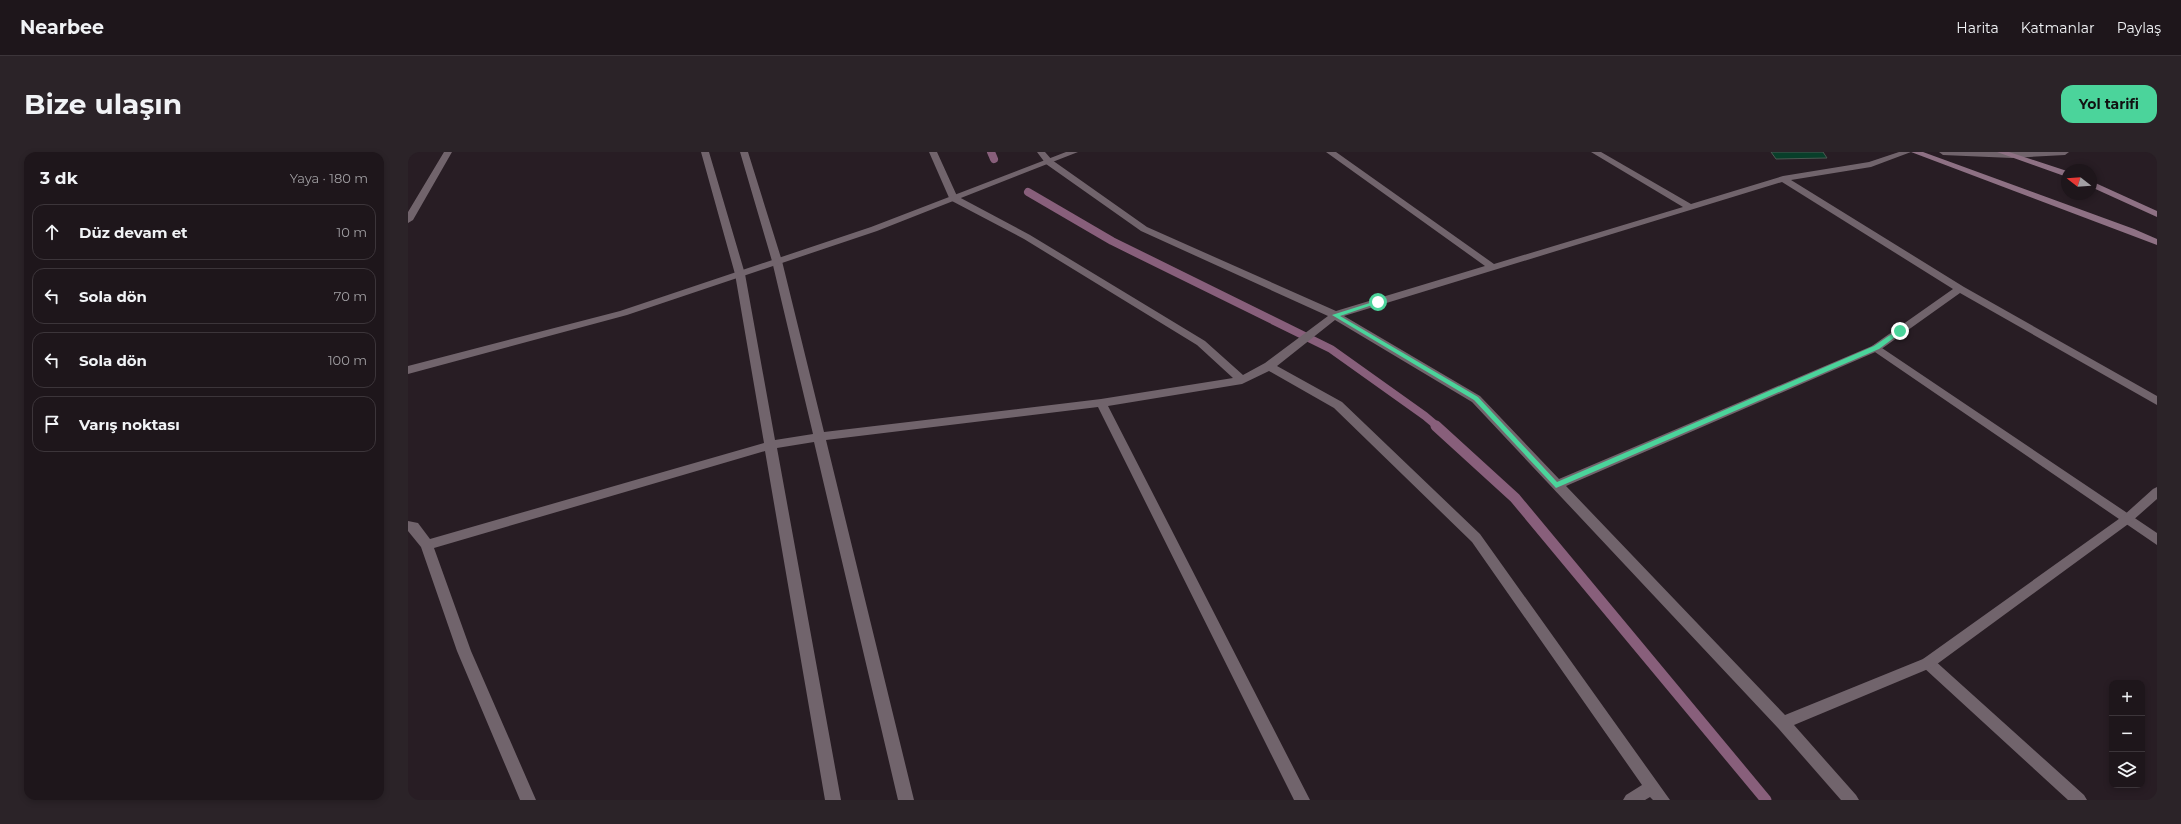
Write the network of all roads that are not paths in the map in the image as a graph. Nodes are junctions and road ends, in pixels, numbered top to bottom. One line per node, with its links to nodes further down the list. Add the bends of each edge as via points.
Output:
1 (448, 152): 22 (street)
2 (705, 152): 26 (street)
3 (744, 152): 24 (street)
4 (933, 152): 19 (street)
5 (1041, 152): 15 (street)
6 (1074, 152): 15 (street)
7 (1330, 152): 25 (street)
8 (1595, 152): 20 (street)
9 (1906, 152): 17 (street, via 1870,164)
10 (1915, 152): 23 (main road)
11 (1943, 152): 14 (street)
12 (2001, 152): 14 (main road)
13 (2065, 152): 14 (street)
14 (2012, 155): 16 (main road)
15 (1049, 162): 19 (street); 28 (street, via 1144,229)
16 (2061, 172)
17 (1783, 179): 20 (street); 27 (street)
18 (2097, 187): 21 (main road)
19 (953, 198): 24 (street, via 874,229); 32 (street, via 1027,237 1201,343)
20 (1690, 207): 25 (street)
21 (2157, 214)
22 (408, 220)
23 (2157, 242)
24 (777, 261): 26 (street); 35 (street)
25 (1492, 267): 28 (street)
26 (740, 274): 31 (street, via 623,313); 36 (street)
27 (1960, 289): 29 (street); 33 (street)
28 (1335, 315): 30 (street); 37 (street, via 1476,399)
29 (1876, 348): 37 (street); 39 (street)
30 (1269, 366): 32 (street); 45 (street, via 1338,405 1476,538)
31 (408, 370)
32 (1242, 380): 34 (street)
33 (2157, 401)
34 (1101, 403): 35 (street); 49 (street)
35 (819, 437): 36 (street); 48 (street)
36 (770, 445): 42 (street); 47 (street)
37 (1556, 485): 44 (street)
38 (2157, 492): 39 (street)
39 (2127, 520): 41 (street); 43 (street)
40 (408, 526): 42 (street, via 414,527)
41 (2157, 540)
42 (427, 545): 46 (street, via 464,651)
43 (1928, 663): 44 (street); 53 (street)
44 (1783, 723): 52 (street)
45 (1652, 787): 50 (street); 51 (street)
46 (528, 800)
47 (833, 800)
48 (906, 800)
49 (1302, 800)
50 (1631, 800)
51 (1662, 800)
52 (1850, 800)
53 (2079, 800)

